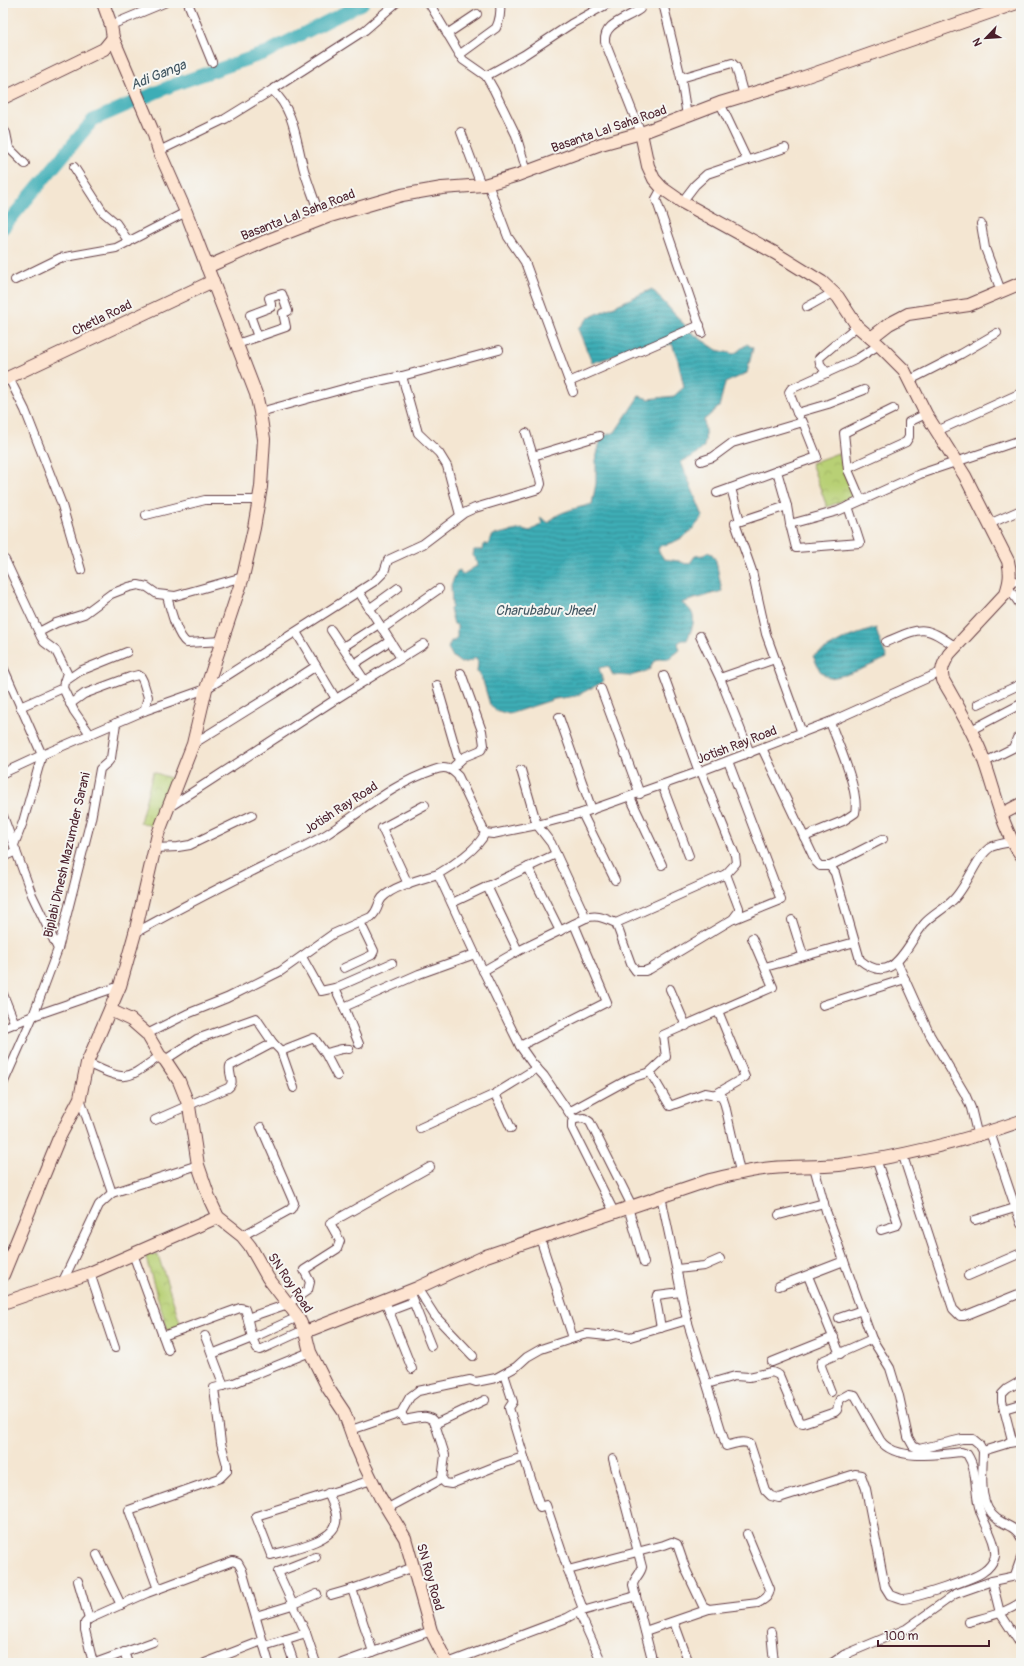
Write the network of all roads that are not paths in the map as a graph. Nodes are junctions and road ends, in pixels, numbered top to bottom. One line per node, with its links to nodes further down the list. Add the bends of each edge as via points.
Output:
1 (103, 3): 13 (street)
2 (164, 3): 13 (street)
3 (188, 3): 17 (street)
4 (396, 3): 20 (street, via 365,30)
5 (429, 3): 14 (street)
6 (500, 3): 16 (street, via 496,28)
7 (609, 3): 18 (street)
8 (641, 3): 27 (street, via 640,9 612,26 605,36 605,42)
9 (663, 3): 19 (street)
10 (1017, 3): 11 (street, Basanta Lal Saha Road)
11 (993, 7): 21 (street, Basanta Lal Saha Road, via 790,82)
12 (477, 14): 14 (street)
13 (111, 25): 15 (street)
14 (447, 34): 16 (street)
15 (113, 38): 22 (street, via 104,49); 30 (street)
16 (459, 55): 18 (street)
17 (212, 62)
18 (486, 76): 35 (street, via 516,135)
19 (681, 78): 21 (street, via 732,63 736,67); 24 (street)
20 (272, 90): 30 (street, via 224,119); 40 (street, via 280,97 288,112)
21 (744, 96): 23 (street, Basanta Lal Saha Road)
22 (3, 97)
23 (720, 102): 24 (street, Basanta Lal Saha Road); 32 (street)
24 (687, 116): 27 (street, Basanta Lal Saha Road)
25 (3, 129): 33 (street, via 12,153)
26 (461, 132): 36 (street)
27 (641, 133): 28 (street, Basanta Lal Saha Road); 31 (street)
28 (624, 138): 31 (street, via 636,143); 35 (street, Basanta Lal Saha Road)
29 (785, 148): 32 (street)
30 (159, 151): 39 (street)
31 (647, 156): 37 (street, via 654,179)
32 (748, 160): 38 (street, via 707,174)
33 (25, 164)
34 (74, 167): 42 (street, via 103,212 116,223)
35 (527, 172): 36 (street, Basanta Lal Saha Road)
36 (485, 185): 40 (street, Basanta Lal Saha Road, via 442,188 402,195); 60 (street, via 508,237 525,262)
37 (662, 188): 38 (street); 60 (street, via 656,199 701,329)
38 (682, 202): 48 (street, via 775,253)
39 (186, 212): 42 (street); 43 (street)
40 (321, 220): 43 (street, Basanta Lal Saha Road)
41 (981, 224): 47 (street, via 985,248)
42 (128, 242): 44 (street, via 106,250 60,258)
43 (207, 267): 45 (street)
44 (15, 280)
45 (213, 281): 54 (street); 58 (street, Chetla Road)
46 (1021, 283): 47 (street)
47 (1001, 291): 53 (street, via 964,306 908,314 889,324)
48 (834, 292): 49 (street); 50 (street)
49 (807, 307)
50 (857, 326): 53 (street); 56 (street, via 819,358)
51 (997, 333): 59 (street)
52 (258, 337): 52 (street, via 286,326 283,313 288,310 282,294 269,298 270,307 250,315); 54 (street)
53 (875, 342): 56 (street, via 857,359); 59 (street, via 904,370)
54 (237, 344): 65 (street)
55 (499, 350): 57 (street)
56 (827, 373): 66 (street, via 791,389 789,392)
57 (402, 376): 65 (street, via 354,386); 86 (street, via 418,433 447,466)
58 (6, 379): 91 (street, via 25,410 61,502)
59 (910, 380): 67 (street)
60 (569, 382): 62 (street)
61 (864, 390): 66 (street)
62 (573, 392)
63 (1021, 393): 69 (street)
64 (893, 409): 76 (street, via 844,433)
65 (260, 412): 80 (street, via 264,439)
66 (797, 413): 68 (street)
67 (926, 414): 69 (street); 76 (street, via 909,422 909,437 906,442)
68 (803, 422): 74 (street, via 732,443 713,457); 77 (street, via 817,457)
69 (937, 431): 75 (street)
70 (526, 433): 73 (street)
71 (599, 436): 73 (street)
72 (1021, 440): 75 (street)
73 (533, 456): 86 (street, via 541,484 539,489)
74 (701, 461)
75 (956, 461): 81 (street); 89 (street)
76 (848, 470): 81 (street)
77 (777, 471): 78 (street); 82 (street)
78 (730, 488): 79 (street); 87 (street)
79 (717, 493)
80 (260, 500): 85 (street, via 205,500); 92 (street)
81 (861, 500): 83 (street)
82 (787, 506): 87 (street); 88 (street)
83 (848, 506): 88 (street); 88 (street, via 860,543 796,548)
84 (1021, 510): 89 (street)
85 (146, 515)
86 (460, 515): 96 (street, via 423,544 388,560 384,572)
87 (740, 522): 113 (street, via 735,523 752,571 766,634)
88 (790, 524)
89 (989, 524): 93 (street, via 1008,561)
90 (4, 558): 102 (street)
91 (81, 570)
92 (243, 576): 97 (street, via 175,596); 105 (street)
93 (1013, 583): 98 (street); 110 (street)
94 (398, 588): 99 (street)
95 (438, 589): 100 (street)
96 (358, 592): 99 (street); 103 (street)
97 (167, 596): 102 (street, via 157,594 147,587 129,587 111,594 84,614 56,623); 105 (street, via 184,641)
98 (1021, 606)
99 (370, 609): 100 (street)
100 (380, 626): 106 (street); 109 (street)
101 (331, 630): 109 (street)
102 (39, 632): 123 (street, via 44,642 56,651 67,673)
103 (296, 632): 115 (street); 125 (street)
104 (700, 636): 120 (street)
105 (222, 641): 125 (street)
106 (390, 641): 112 (street); 114 (street)
107 (886, 642): 110 (street, via 911,631 926,630 941,636)
108 (424, 644): 112 (street)
109 (343, 647): 114 (street)
110 (956, 647): 117 (street, via 944,663)
111 (127, 652): 123 (street, via 80,671)
112 (401, 658): 121 (street)
113 (775, 660): 120 (street); 137 (street)
114 (354, 664): 121 (street)
115 (316, 666): 127 (street); 140 (street)
116 (3, 667): 131 (street)
117 (941, 672): 134 (street, Jotish Ray Road); 136 (street)
118 (461, 673): 144 (street, via 482,731 484,745 481,750)
119 (664, 676): 149 (street)
120 (720, 678): 142 (street)
121 (365, 681): 127 (street)
122 (1021, 684): 129 (street)
123 (63, 685): 128 (street); 131 (street)
124 (437, 685): 144 (street)
125 (206, 689): 132 (street); 140 (street)
126 (601, 689): 152 (street)
127 (336, 699): 156 (street)
128 (70, 704): 132 (street, via 84,694 138,675 142,677 148,697); 138 (street)
129 (978, 704)
130 (1021, 704): 136 (street)
131 (20, 707): 143 (street)
132 (144, 711): 135 (street)
133 (559, 717): 157 (street)
134 (830, 722): 137 (street, Jotish Ray Road); 164 (street, via 854,790 856,809 855,813 843,821)
135 (116, 723): 138 (street); 192 (street, Biplabi Dinesh Mazumder Sarani, via 111,758 100,769 91,819)
136 (971, 730): 146 (street)
137 (802, 733): 141 (street, Jotish Ray Road)
138 (90, 734): 143 (street)
139 (1021, 734): 146 (street, via 1013,748)
140 (193, 744): 156 (street)
141 (762, 748): 142 (street, Jotish Ray Road); 164 (street)
142 (750, 753): 145 (street, Jotish Ray Road)
143 (42, 754): 150 (street); 167 (street)
144 (459, 761): 147 (street)
145 (728, 761): 149 (street, Jotish Ray Road); 183 (street, via 781,900)
146 (985, 762): 159 (street)
147 (451, 769): 163 (street, via 458,776); 189 (street, Jotish Ray Road, via 434,770 401,785 327,834)
148 (521, 770): 162 (street)
149 (700, 772): 151 (street, Jotish Ray Road); 177 (street, via 735,855 736,863)
150 (3, 773)
151 (662, 786): 152 (street, Jotish Ray Road); 171 (street)
152 (640, 794): 153 (street, Jotish Ray Road)
153 (630, 797): 157 (street, Jotish Ray Road); 173 (street)
154 (1021, 804): 159 (street)
155 (425, 805): 179 (street, via 382,828)
156 (167, 808): 168 (street)
157 (592, 810): 158 (street, Jotish Ray Road)
158 (582, 813): 162 (street, Jotish Ray Road); 178 (street)
159 (1002, 814): 166 (street)
160 (252, 815): 168 (street, via 190,845)
161 (3, 816): 167 (street)
162 (537, 825): 163 (street, Jotish Ray Road, via 493,834); 169 (street, via 547,836)
163 (485, 833): 176 (street, via 484,838 472,850)
164 (804, 837): 174 (street, via 816,862 820,866)
165 (883, 840): 174 (street)
166 (1012, 842): 170 (street); 198 (street, via 996,845 985,853 958,894 923,925)
167 (15, 848): 172 (street); 192 (street, via 32,895)
168 (155, 848): 189 (street)
169 (556, 854): 175 (street); 182 (street)
170 (1021, 854)
171 (689, 856)
172 (3, 857)
173 (662, 865)
174 (830, 866): 191 (street, via 835,873)
175 (528, 867): 180 (street); 188 (street)
176 (438, 874): 179 (street); 181 (street)
177 (726, 874): 183 (street, via 739,908); 186 (street)
178 (615, 880)
179 (408, 884): 185 (street, via 385,895 380,899 376,912)
180 (487, 886): 181 (street); 193 (street)
181 (452, 903): 194 (street)
182 (586, 918): 186 (street, via 599,916); 187 (street)
183 (733, 919): 186 (street, via 650,970 640,971 636,971 631,964)
184 (792, 920): 195 (street)
185 (360, 922): 196 (street, via 333,934); 200 (street, via 374,952)
186 (616, 923)
187 (574, 924): 188 (street); 218 (street, via 608,1002)
188 (560, 930): 193 (street)
189 (135, 933): 203 (street)
190 (752, 938): 199 (street)
191 (855, 942): 195 (street, via 812,955); 198 (street, via 860,960 876,970 884,970)
192 (58, 949): 211 (street, Biplabi Dinesh Mazumder Sarani)
193 (518, 951): 201 (street)
194 (475, 954): 201 (street); 208 (street, via 419,974)
195 (803, 955): 199 (street)
196 (302, 957): 204 (street, via 321,991); 215 (street, via 281,971 227,998)
197 (392, 962): 204 (street)
198 (898, 962): 202 (street)
199 (765, 967): 210 (street, via 773,987)
200 (344, 968)
201 (483, 971): 218 (street)
202 (905, 979): 207 (street); 241 (street, via 930,1036 965,1094)
203 (120, 986): 209 (street); 211 (street)
204 (335, 988): 208 (street)
205 (670, 989): 213 (street)
206 (3, 994): 212 (street)
207 (823, 1005)
208 (344, 1007): 217 (street)
209 (110, 1010): 215 (street, SN Roy Road, via 131,1020); 223 (street)
210 (718, 1010): 213 (street); 230 (street, via 745,1077)
211 (33, 1016): 212 (street); 227 (street, Biplabi Dinesh Mazumder Sarani)
212 (15, 1024): 214 (street)
213 (686, 1026): 225 (street, via 663,1035 666,1057)
214 (3, 1028)
215 (147, 1034): 222 (street, SN Roy Road)
216 (273, 1043): 220 (street); 222 (street, via 256,1018 197,1039); 232 (street, via 230,1066 231,1086)
217 (359, 1044)
218 (520, 1046): 224 (street)
219 (349, 1049): 221 (street)
220 (281, 1051): 221 (street, via 314,1038); 228 (street)
221 (325, 1053): 226 (street)
222 (162, 1058): 223 (street, via 124,1078); 232 (street, SN Roy Road, via 179,1081)
223 (87, 1063): 231 (street)
224 (537, 1068): 229 (street); 233 (street)
225 (650, 1072): 230 (street, via 670,1106 705,1093); 233 (street, via 631,1078)
226 (337, 1076)
227 (3, 1084)
228 (294, 1088)
229 (495, 1094): 238 (street); 239 (street)
230 (714, 1095): 247 (street, via 722,1096 724,1099)
231 (80, 1098): 248 (street); 268 (street, via 53,1151)
232 (189, 1106): 235 (street); 244 (street, SN Roy Road)
233 (569, 1112): 234 (street)
234 (575, 1119): 251 (street, via 584,1118 590,1122); 253 (street, via 572,1128)
235 (155, 1120)
236 (1021, 1121): 240 (street)
237 (262, 1128): 259 (street, via 294,1203 291,1209)
238 (420, 1128)
239 (511, 1128)
240 (990, 1132): 241 (street); 252 (street)
241 (978, 1137): 242 (street)
242 (903, 1156): 243 (street); 274 (street, via 956,1314 964,1316)
243 (876, 1159): 246 (street); 258 (street, via 898,1223)
244 (198, 1165): 248 (street); 255 (street, SN Roy Road)
245 (430, 1167): 277 (street, via 330,1223 340,1241 337,1249 304,1270 310,1282 308,1290)
246 (814, 1167): 247 (street); 250 (street)
247 (740, 1172): 249 (street)
248 (112, 1193): 271 (street, via 100,1205)
249 (660, 1196): 251 (street); 266 (street)
250 (824, 1202): 254 (street); 264 (street)
251 (630, 1207): 253 (street); 265 (street)
252 (1015, 1208): 256 (street); 257 (street)
253 (614, 1212): 260 (street)
254 (779, 1215)
255 (218, 1217): 259 (street, SN Roy Road); 262 (street)
256 (975, 1220)
257 (1021, 1224)
258 (881, 1230)
259 (242, 1236): 277 (street, SN Roy Road)
260 (540, 1238): 275 (street, via 486,1256); 290 (street)
261 (1021, 1253): 270 (street)
262 (133, 1254): 267 (street); 286 (street)
263 (720, 1259): 266 (street, via 704,1266)
264 (844, 1261): 269 (street); 279 (street)
265 (644, 1263)
266 (677, 1269): 273 (street)
267 (90, 1273): 271 (street); 293 (street)
268 (3, 1275)
269 (808, 1276): 272 (street); 288 (street)
270 (968, 1276)
271 (62, 1283): 276 (street)
272 (779, 1286)
273 (681, 1292): 283 (street); 284 (street, via 657,1295)
274 (1021, 1293)
275 (413, 1294): 278 (street); 292 (street); 298 (street)
276 (3, 1303)
277 (288, 1304): 280 (street); 281 (street, SN Roy Road)
278 (387, 1306): 285 (street); 300 (street)
279 (862, 1310): 282 (street); 291 (street)
280 (247, 1316): 286 (street, via 245,1309 240,1308); 289 (street)
281 (298, 1317): 285 (street, SN Roy Road); 289 (street)
282 (839, 1318)
283 (687, 1320): 284 (street); 303 (street)
284 (661, 1328): 290 (street, via 630,1337 588,1334)
285 (305, 1331): 289 (street, via 260,1350); 295 (street, SN Roy Road)
286 (163, 1336): 294 (street)
287 (205, 1336): 296 (street)
288 (834, 1337): 297 (street); 299 (street)
289 (252, 1338): 296 (street)
290 (573, 1338): 301 (street, via 534,1352)
291 (872, 1340): 297 (street); 314 (street, via 890,1368 908,1437 913,1446 919,1449 962,1439 973,1439)
292 (431, 1346)
293 (115, 1348)
294 (168, 1350)
295 (310, 1352): 304 (street); 311 (street, SN Roy Road, via 328,1388 344,1412)
296 (212, 1354): 304 (street)
297 (840, 1354): 305 (street, via 822,1362)
298 (473, 1356)
299 (772, 1362)
300 (412, 1369)
301 (504, 1374): 309 (street, via 476,1382 470,1380 418,1391 410,1397); 315 (street, via 513,1402 509,1408)
302 (1021, 1381): 308 (street, via 1002,1394)
303 (707, 1384): 303 (street, via 726,1446 740,1442 750,1444 765,1490 771,1496 785,1497 855,1474 861,1475 885,1587 890,1595 902,1599 949,1586 988,1569 995,1556 994,1546 978,1506 975,1471 967,1454 961,1452 912,1456 891,1450 884,1446 854,1395 840,1399 835,1412 799,1422 779,1375 772,1372 749,1377 735,1376)
304 (224, 1386): 332 (street, via 214,1388 227,1471 220,1478 129,1510)
305 (830, 1392)
306 (484, 1400): 310 (street)
307 (1021, 1404): 308 (street)
308 (1004, 1409): 313 (street, via 1012,1440)
309 (401, 1413): 310 (street, via 405,1420 428,1416); 311 (street)
310 (435, 1424): 317 (street, via 445,1455)
311 (350, 1430): 318 (street, SN Roy Road)
312 (1021, 1441): 313 (street)
313 (1009, 1443): 314 (street)
314 (983, 1451): 322 (street, via 984,1496 989,1510 997,1519 1013,1528)
315 (524, 1457): 317 (street, via 451,1484 445,1483); 328 (street, via 540,1508 546,1505)
316 (614, 1459): 323 (street)
317 (442, 1479): 320 (street)
318 (372, 1480): 319 (street); 320 (street, SN Roy Road)
319 (328, 1493): 319 (street, via 256,1516 271,1555 317,1540 332,1531 336,1523 336,1513)
320 (388, 1508): 327 (street, SN Roy Road, via 405,1538)
321 (747, 1534): 340 (street, via 770,1589 769,1595 758,1603)
322 (1021, 1538)
323 (638, 1551): 328 (street); 336 (street, via 642,1567 633,1585); 340 (street, via 672,1542 677,1544 703,1606)
324 (97, 1555): 338 (street)
325 (316, 1557): 339 (street, via 278,1572)
326 (1021, 1558): 329 (street)
327 (414, 1567): 333 (street); 347 (street, SN Roy Road)
328 (568, 1570): 341 (street, via 583,1609)
329 (1018, 1575): 331 (street)
330 (78, 1581): 344 (street)
331 (992, 1581): 342 (street); 357 (street, via 955,1594 906,1629)
332 (158, 1589): 338 (street); 343 (street, via 233,1561 238,1563 242,1570)
333 (352, 1589): 335 (street); 356 (street)
334 (318, 1594): 339 (street)
335 (331, 1595)
336 (636, 1596): 341 (street); 348 (street)
337 (1021, 1602): 342 (street)
338 (121, 1605): 344 (street)
339 (292, 1605): 343 (street); 350 (street)
340 (709, 1609): 345 (street)
341 (577, 1613): 366 (street); 367 (street)
342 (1000, 1613): 346 (street); 354 (street)
343 (256, 1616): 353 (street)
344 (89, 1619): 360 (street, via 85,1623 85,1630)
345 (674, 1622): 348 (street); 368 (street)
346 (969, 1622)
347 (432, 1631): 356 (street); 366 (street, SN Roy Road)
348 (645, 1631): 359 (street)
349 (771, 1632): 369 (street)
350 (306, 1633): 351 (street); 364 (street)
351 (286, 1639): 353 (street); 363 (street)
352 (153, 1642): 355 (street)
353 (263, 1644): 358 (street); 362 (street)
354 (1021, 1646)
355 (124, 1652): 360 (street); 361 (street)
356 (373, 1652): 365 (street)
357 (845, 1659): 370 (street)
358 (266, 1662)
359 (651, 1662)
360 (94, 1663)
361 (128, 1663)
362 (205, 1663)
363 (294, 1663)
364 (316, 1663)
365 (342, 1663)
366 (448, 1663)
367 (602, 1663)
368 (688, 1663)
369 (774, 1663)
370 (832, 1663)

